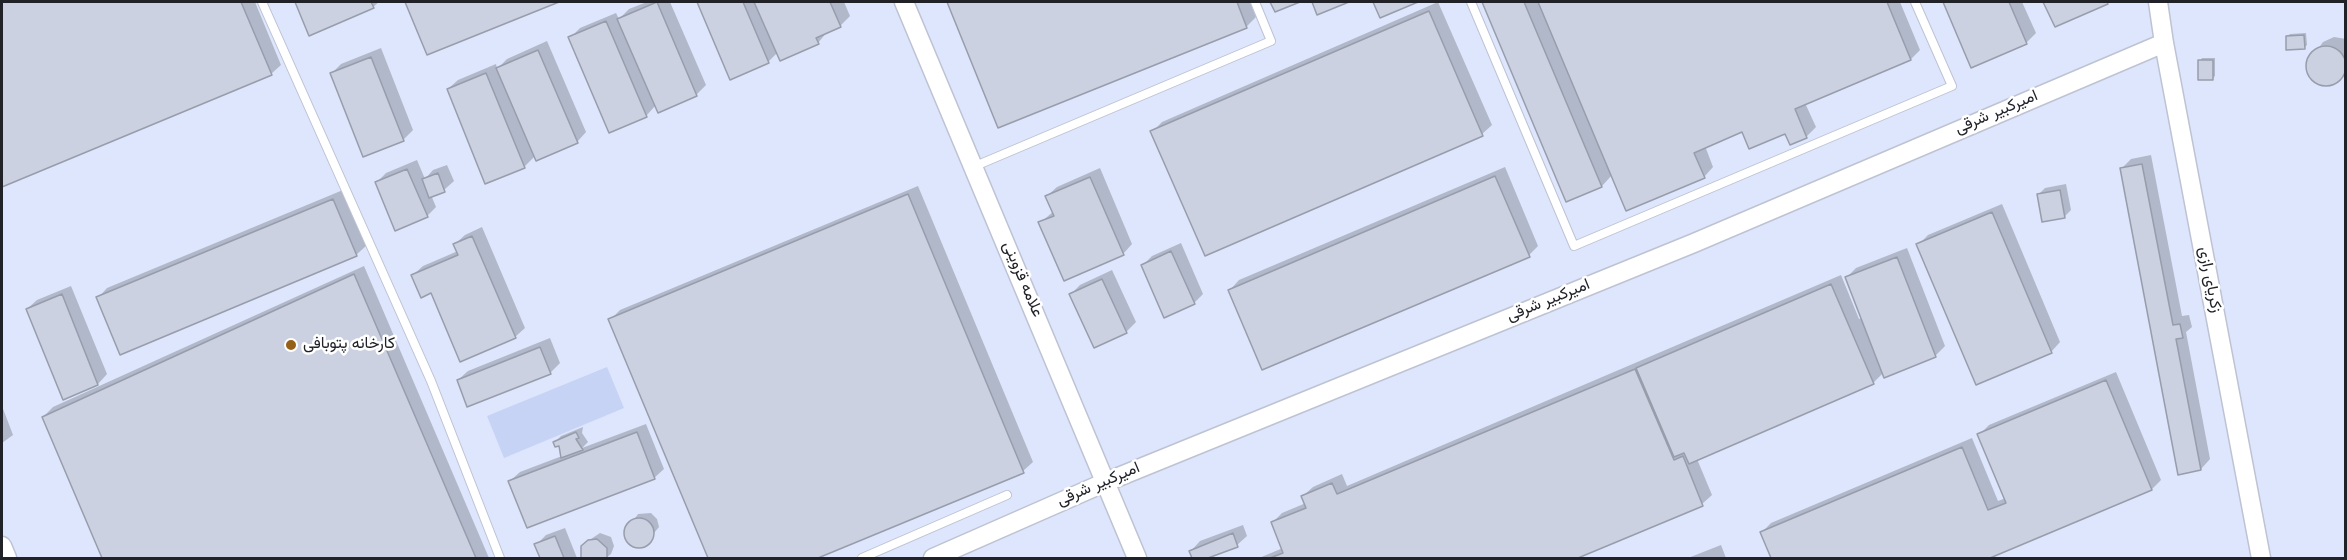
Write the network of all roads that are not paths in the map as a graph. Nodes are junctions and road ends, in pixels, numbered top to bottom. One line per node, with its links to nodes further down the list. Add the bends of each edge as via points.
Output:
1 (262, 2): 13 (lane, via 431,381)
2 (904, 2): 8 (street, علامه قزوینی)
3 (1255, 2): 8 (lane, via 1271,41)
4 (1471, 2): 5 (lane, via 1574,246 1952,86)
5 (1915, 2)
6 (2158, 2): 7 (street, زکریای رازی)
7 (2164, 43): 9 (street, امیرکبیر شرقی, via 1694,243); 17 (street, زکریای رازی)
8 (973, 167): 9 (street, علامه قزوینی)
9 (1106, 482): 15 (street, امیرکبیر شرقی); 16 (street, علامه قزوینی)
10 (1007, 495): 14 (lane)
11 (2, 546): 12 (street)
12 (7, 558)
13 (500, 558)
14 (862, 558)
15 (933, 558)
16 (1137, 558)
17 (2260, 558)

